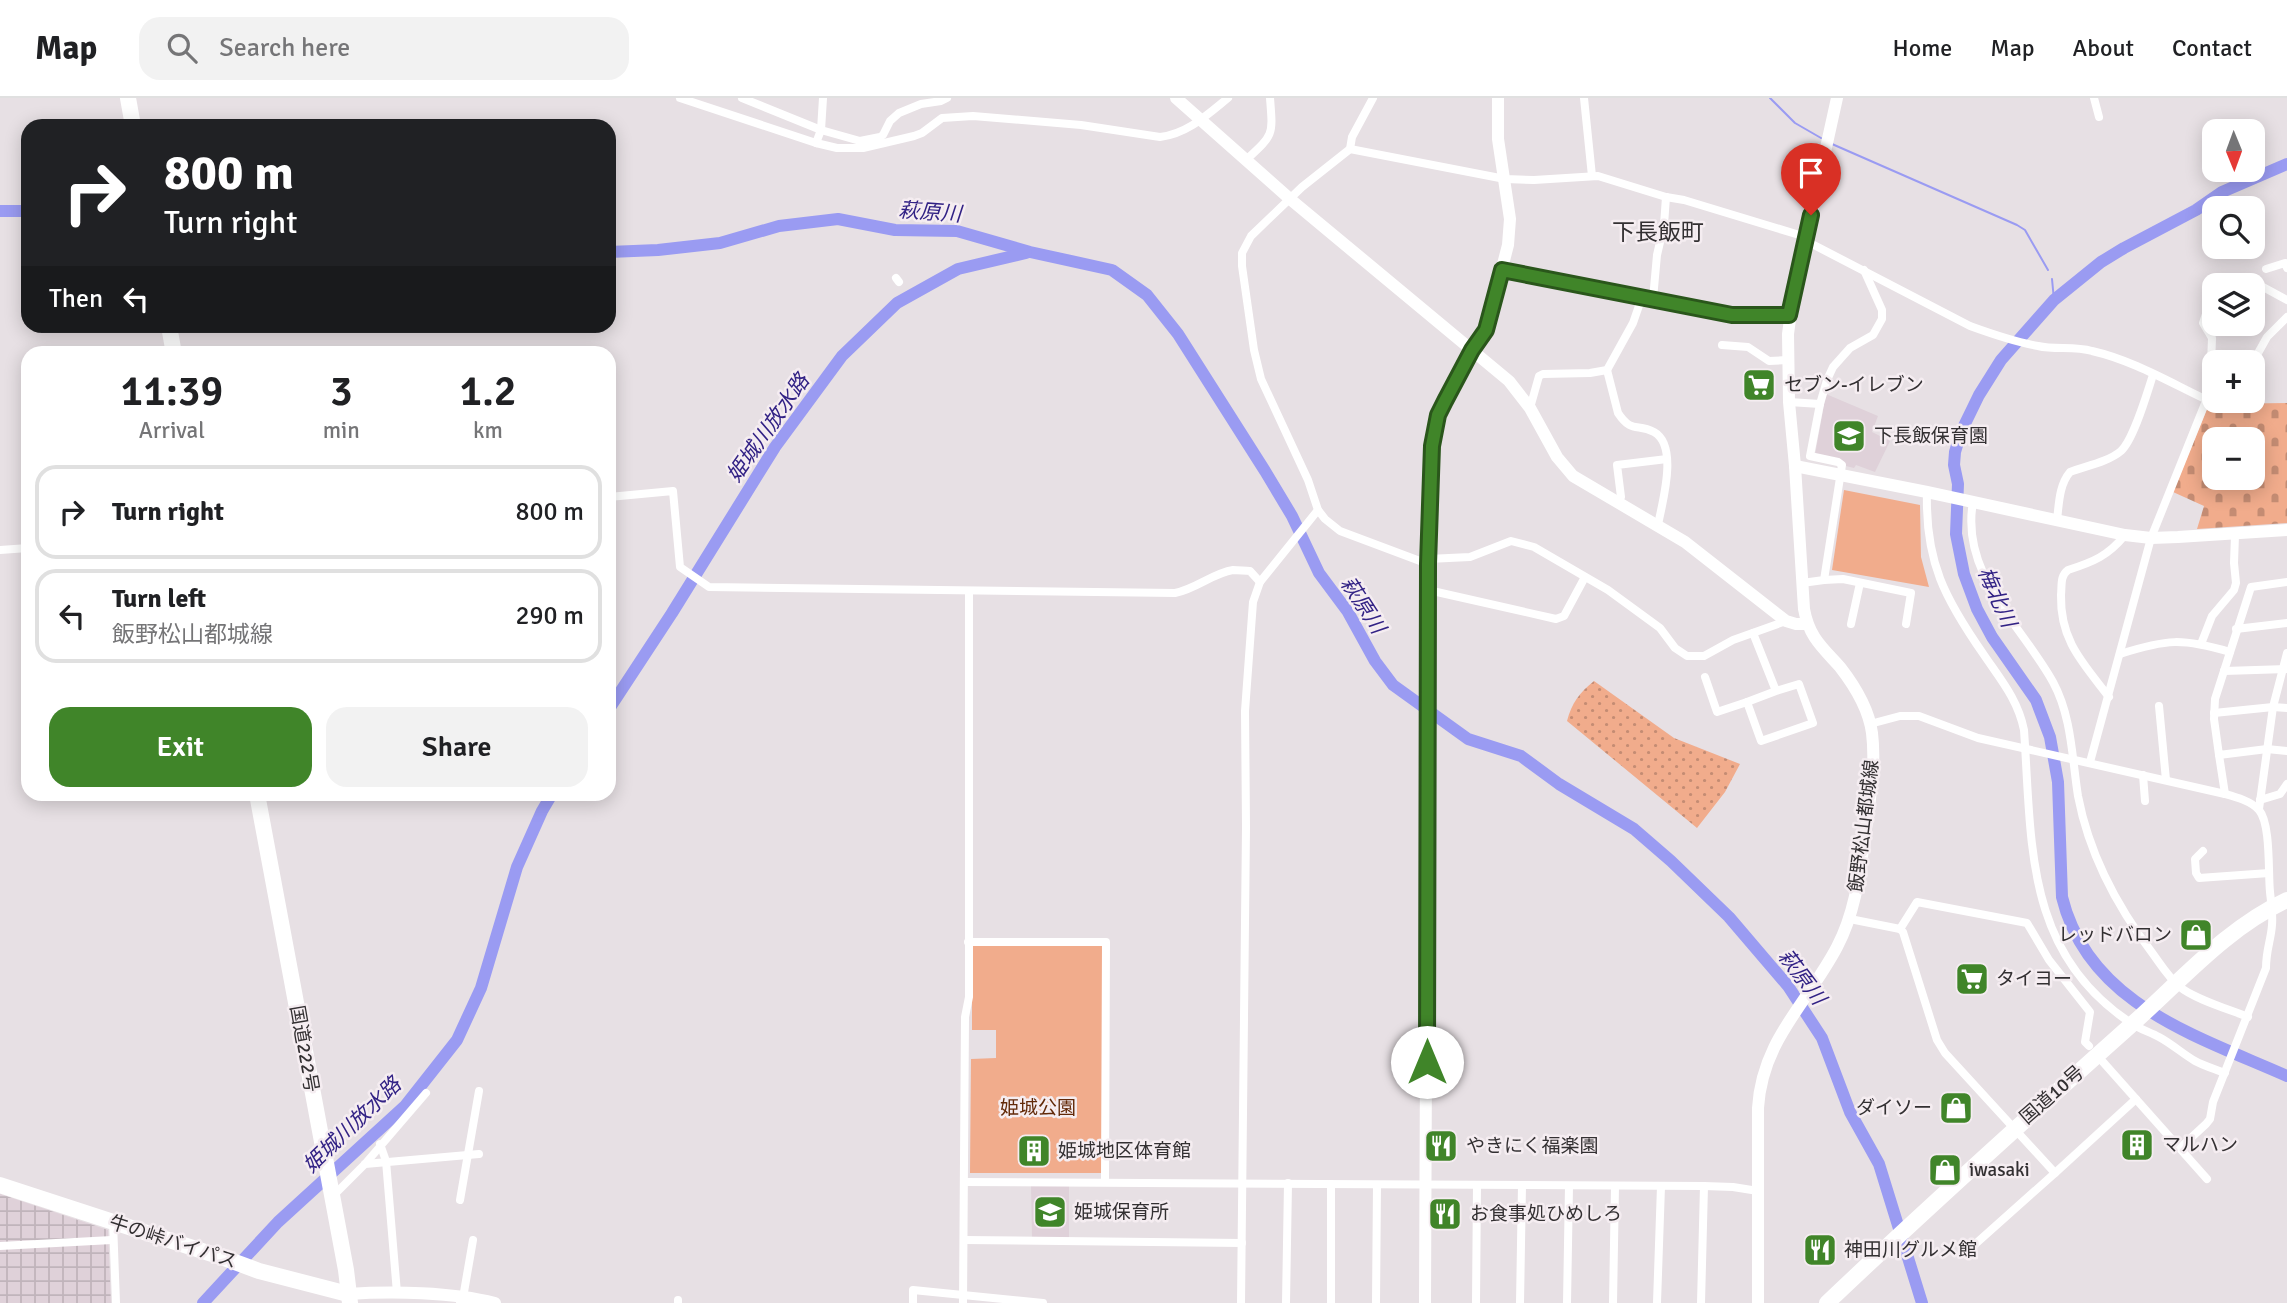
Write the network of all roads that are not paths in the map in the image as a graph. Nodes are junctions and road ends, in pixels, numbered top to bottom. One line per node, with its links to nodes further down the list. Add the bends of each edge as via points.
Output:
1 (128, 98): 15 (highway)
2 (680, 98): 18 (street)
3 (743, 98): 17 (street)
4 (823, 98): 17 (street)
5 (947, 98): 17 (street, via 899,113 883,135 873,140)
6 (1176, 98): 16 (street)
7 (1228, 98): 16 (street)
8 (1270, 98): 20 (street, via 1270,138)
9 (1373, 98): 19 (street)
10 (1498, 98): 22 (street, via 1498,139)
11 (1584, 98): 21 (street)
12 (1837, 98): 25 (street, 飯野松山都城線)
13 (2094, 98): 14 (street)
14 (2099, 117)
15 (132, 119)
16 (1201, 119): 18 (street, via 1184,132 1160,137 1081,125 956,116 942,118 914,136 863,148); 20 (street)
17 (821, 130): 18 (street)
18 (816, 143)
19 (1350, 149): 22 (street); 24 (street)
20 (1246, 160): 24 (street)
21 (1592, 176): 22 (street); 23 (street)
22 (1505, 179): 28 (street, via 1510,219)
23 (1666, 197): 25 (street); 32 (street)
24 (1290, 199): 37 (street); 54 (street, via 1246,244 1242,266 1261,379 1308,480)
25 (1806, 237): 29 (street); 34 (street, 飯野松山都城線)
26 (2287, 268): 27 (street, via 2285,262)
27 (2266, 269)
28 (1502, 270): 31 (street); 37 (street, via 1486,330)
29 (1864, 270): 41 (street, via 1970,326 2036,346 2120,358); 44 (street, via 1882,319 1873,335 1839,358)
30 (2265, 288): 33 (street)
31 (1642, 297): 32 (street); 40 (street)
32 (1654, 299): 34 (street, via 1732,315)
33 (2287, 300)
34 (1789, 315): 39 (street, 飯野松山都城線)
35 (2287, 317): 38 (street)
36 (1722, 345): 39 (street, via 1748,347 1769,361)
37 (1472, 350): 45 (street, via 1509,381); 63 (street, via 1445,401 1432,446)
38 (2260, 350)
39 (1787, 360): 43 (street, 飯野松山都城線)
40 (1607, 370): 45 (street, via 1543,374); 47 (street, via 1618,413 1629,427 1658,435)
41 (2154, 375): 42 (street); 55 (street, via 2122,450 2066,477)
42 (2202, 398)
43 (1789, 402): 44 (street); 48 (street, 飯野松山都城線)
44 (1820, 404): 49 (street, via 1810,456 1838,462)
45 (1530, 408): 53 (street, via 1564,468)
46 (2202, 412): 60 (street)
47 (1667, 459): 53 (street, via 1618,464); 56 (street)
48 (1795, 466): 49 (street); 68 (street, 飯野松山都城線)
49 (1840, 475): 50 (street); 65 (street)
50 (1927, 492): 52 (street); 95 (street, via 1928,540 1938,578 1954,610 2013,696)
51 (616, 496): 71 (street, via 673,491 680,567 709,587)
52 (1971, 502): 55 (street); 98 (street, via 1978,562 2054,683 2065,711)
53 (1618, 503): 56 (street)
54 (1316, 513): 63 (street, via 1340,531); 66 (street)
55 (2057, 520): 58 (street)
56 (1658, 525): 72 (street)
57 (2287, 530): 59 (street)
58 (2125, 535): 60 (street); 87 (street, via 2097,561 2068,570 2062,579 2065,631)
59 (2235, 535): 60 (street); 79 (street, via 2234,590 2212,616)
60 (2151, 538): 82 (street)
61 (21, 548): 62 (street)
62 (0, 550)
63 (1428, 562): 64 (street, via 1470,557 1517,541); 70 (street)
64 (1585, 577): 70 (street, via 1564,616 1556,619); 78 (street, via 1660,628 1687,656 1704,656)
65 (1824, 580): 68 (street); 69 (street)
66 (1262, 581): 71 (street, via 1250,571 1234,570 1175,593); 134 (street, via 1254,602 1245,711)
67 (2287, 582): 77 (street, via 2251,587)
68 (1802, 583): 74 (street, 飯野松山都城線)
69 (1860, 583): 75 (street); 76 (street, via 1911,593)
70 (1428, 590): 137 (street)
71 (970, 591): 113 (street)
72 (1786, 621): 74 (street); 78 (street)
73 (2287, 623): 77 (street)
74 (1807, 624): 93 (street, 飯野松山都城線, via 1855,688)
75 (1851, 624)
76 (1906, 624)
77 (2236, 629): 80 (street)
78 (1753, 633): 86 (street)
79 (2201, 644): 80 (street); 82 (street, via 2155,643)
80 (2230, 652): 84 (street)
81 (2287, 653): 83 (street)
82 (2120, 654): 87 (street)
83 (2285, 669): 84 (street); 90 (street)
84 (2224, 671): 92 (street)
85 (1705, 677): 88 (street, via 1717,712)
86 (1776, 691): 88 (street); 88 (street, via 1799,684 1813,723 1761,741)
87 (2109, 697): 99 (street)
88 (1746, 702)
89 (2159, 706): 101 (street)
90 (2273, 707): 91 (street); 92 (street); 94 (street)
91 (2287, 708)
92 (2214, 713): 97 (street)
93 (1870, 724): 95 (street, via 1919,716); 111 (street, 飯野松山都城線, via 1872,784)
94 (2267, 749): 96 (street); 97 (street); 106 (street)
95 (2027, 750): 98 (street); 116 (street, via 2029,823 2043,909 2068,959 2090,987)
96 (2287, 751)
97 (2219, 755): 103 (street)
98 (2071, 761): 99 (street); 114 (street, via 2087,836 2110,888)
99 (2090, 762): 100 (street)
100 (2143, 775): 101 (street); 105 (street)
101 (2166, 780): 103 (street)
102 (2287, 784): 106 (street, via 2280,794)
103 (2225, 794): 106 (street)
104 (258, 801): 147 (highway, 国道222号)
105 (2145, 801)
106 (2260, 805): 108 (street)
107 (2203, 851): 108 (street, via 2195,859 2199,878)
108 (2269, 873): 110 (street)
109 (2287, 900): 110 (highway, 国道10号)
110 (2272, 907): 114 (highway, 国道10号); 115 (street, via 2266,968)
111 (1850, 919): 112 (street); 146 (street, 飯野松山都城線, via 1771,1052 1758,1098)
112 (1900, 929): 117 (street, via 1917,902 2027,923 2090,1012 2085,1042); 123 (street, via 1937,1040)
113 (968, 942): 132 (street, via 1106,942); 133 (street)
114 (2177, 983): 115 (street); 116 (highway, 国道10号)
115 (2248, 1017): 119 (street)
116 (2134, 1023): 119 (street, via 2194,1060); 123 (highway, 国道10号)
117 (2089, 1046)
118 (2103, 1062): 122 (street)
119 (2225, 1073): 125 (street, via 2210,1119)
120 (479, 1091): 127 (street)
121 (426, 1093): 124 (street)
122 (2136, 1099): 125 (street); 130 (street)
123 (2014, 1129): 130 (street); 179 (highway, 国道10号)
124 (380, 1144): 128 (street); 129 (street)
125 (2180, 1148): 131 (street)
126 (479, 1154): 127 (street)
127 (467, 1155): 128 (street); 148 (street)
128 (386, 1161): 129 (street); 158 (street)
129 (365, 1164): 147 (street)
130 (2055, 1173): 155 (street)
131 (2207, 1178)
132 (1105, 1181): 133 (street); 134 (street)
133 (964, 1182): 152 (street)
134 (1243, 1182): 135 (street); 153 (street)
135 (1288, 1183): 136 (street); 168 (street)
136 (1331, 1184): 139 (street); 169 (street)
137 (1426, 1184): 139 (street); 140 (street); 171 (street)
138 (0, 1185): 149 (highway, 牛の峠バイパス)
139 (1377, 1185): 170 (street)
140 (1476, 1185): 141 (street); 172 (street)
141 (1522, 1185): 142 (street); 173 (street)
142 (1569, 1186): 143 (street); 174 (street)
143 (1615, 1186): 144 (street); 175 (street)
144 (1661, 1186): 145 (street); 176 (street)
145 (1704, 1186): 146 (street); 177 (street)
146 (1758, 1191): 178 (street, 飯野松山都城線)
147 (331, 1193): 156 (highway, 国道222号)
148 (460, 1200)
149 (113, 1221): 150 (street); 157 (highway, 牛の峠バイパス)
150 (112, 1240): 154 (street); 163 (street)
151 (473, 1240): 161 (street)
152 (964, 1240): 153 (street); 160 (street)
153 (1241, 1243): 167 (street)
154 (0, 1246)
155 (1972, 1247)
156 (344, 1258): 157 (highway, via 332,1278); 159 (highway, 国道222号)
157 (318, 1287): 159 (highway, 牛の峠バイパス)
158 (397, 1293): 159 (street); 161 (street)
159 (349, 1298)
160 (963, 1299): 162 (street); 165 (street, via 913,1290)
161 (460, 1300): 164 (street)
162 (1014, 1301): 166 (street)
163 (116, 1303)
164 (495, 1303)
165 (913, 1303)
166 (1043, 1303)
167 (1241, 1303)
168 (1286, 1303)
169 (1331, 1303)
170 (1376, 1303)
171 (1425, 1303)
172 (1476, 1303)
173 (1520, 1303)
174 (1567, 1303)
175 (1613, 1303)
176 (1657, 1303)
177 (1701, 1303)
178 (1758, 1303)
179 (1827, 1303)

